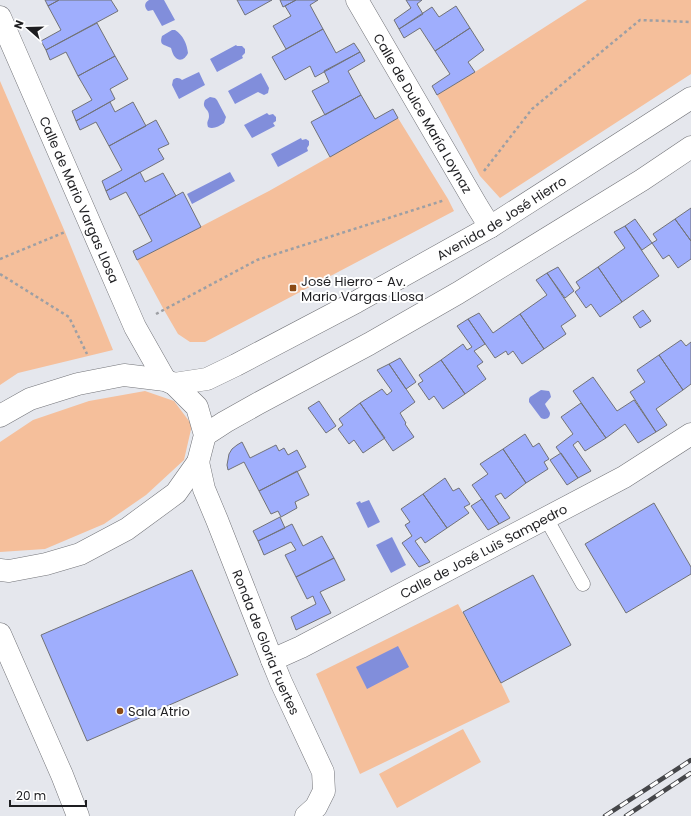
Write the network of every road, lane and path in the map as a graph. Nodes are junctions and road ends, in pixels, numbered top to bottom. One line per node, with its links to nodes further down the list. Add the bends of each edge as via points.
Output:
1 (356, 0): 8 (street, Calle de Dulce María Loynaz)
2 (0, 17): 14 (street, Calle de Mario Vargas Llosa, via 135,327)
3 (691, 22): 6 (path, via 640,20 532,109)
4 (691, 98): 8 (street, Avenida de José Hierro)
5 (691, 147): 17 (street, via 458,294)
6 (480, 176)
7 (448, 199): 12 (path, via 257,260)
8 (490, 227): 14 (street, Avenida de José Hierro, via 207,380)
9 (65, 232): 10 (path)
10 (0, 259)
11 (0, 274): 13 (path, via 69,317)
12 (156, 314)
13 (87, 354)
14 (169, 382): 15 (street, Avenida de José Hierro, via 124,375 78,384 30,399); 17 (street, Calle de Mario Vargas Llosa, via 196,407)
15 (0, 416)
16 (691, 434): 19 (street, Calle de José Luis Sampedro, via 624,477)
17 (205, 435): 18 (street)
18 (198, 462): 20 (street, via 176,493 127,529 80,554 46,564 9,571); 23 (street, Ronda de Gloria Fuertes, via 204,489)
19 (546, 518): 21 (lane); 23 (street, Calle de José Luis Sampedro)
20 (0, 570)
21 (583, 584)
22 (0, 634): 24 (street)
23 (272, 660): 25 (street, Ronda de Gloria Fuertes, via 323,772 324,791 316,807)
24 (78, 816)
25 (306, 816)

